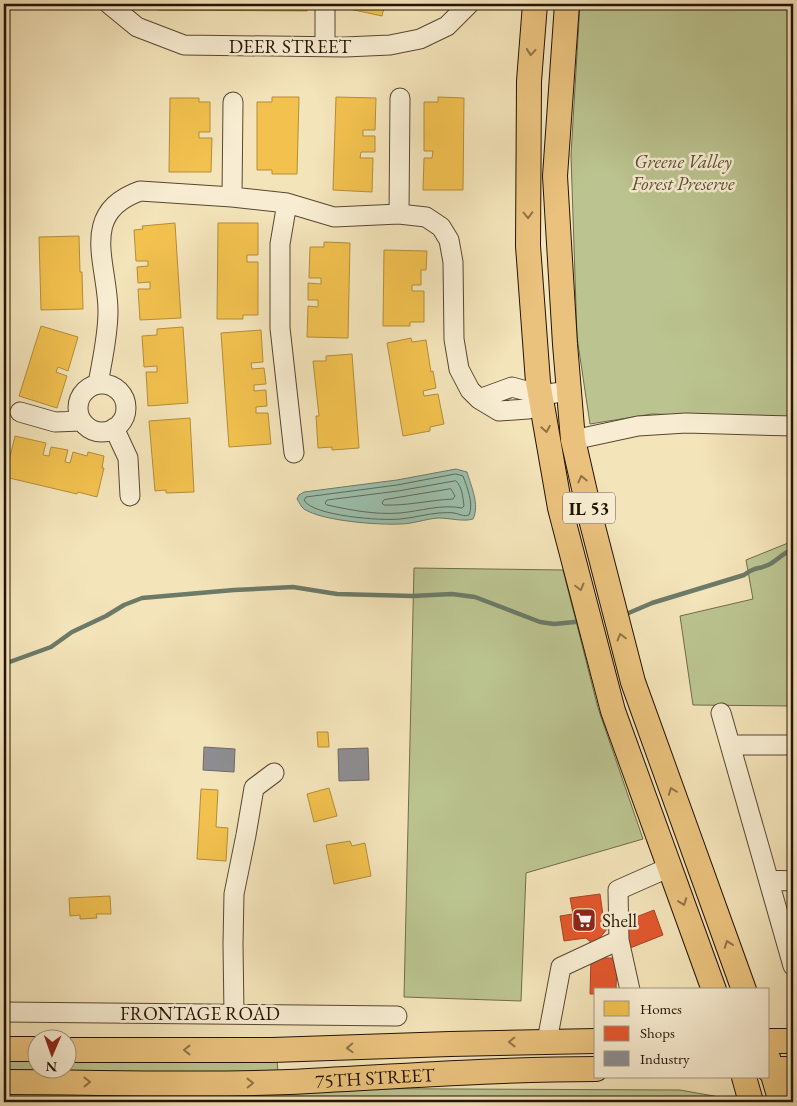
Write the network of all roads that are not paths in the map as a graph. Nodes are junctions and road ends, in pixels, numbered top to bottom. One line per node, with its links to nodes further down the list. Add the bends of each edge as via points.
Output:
1 (109, 4): 6 (street, DEER STREET, via 137,28 184,45)
2 (326, 4): 6 (street)
3 (469, 4): 6 (street, DEER STREET, via 447,26 420,39 390,45)
4 (535, 4): 14 (main road, IL 53, one-way to 14, via 529,81 528,246)
5 (567, 4): 13 (main road, IL 53, via 555,176)
6 (325, 46)
7 (400, 98): 11 (street)
8 (233, 102): 9 (street)
9 (232, 197): 10 (street); 12 (street, via 140,191 114,205 104,221 100,240 108,311)
10 (286, 203): 11 (street, via 334,217); 20 (street, via 280,244 280,328)
11 (399, 214): 14 (street, via 426,217 441,227 448,240 453,262 454,339 459,369 470,390 479,399 512,387)
12 (98, 384): 16 (street, via 80,398 78,414); 18 (street, via 113,387 124,399 124,415)
13 (569, 391): 14 (street); 19 (main road, IL 53)
14 (541, 395): 26 (main road, IL 53, one-way to 26, via 560,508 613,711)
15 (20, 412): 16 (street, via 55,422)
16 (82, 420): 18 (street, via 100,432)
17 (793, 426): 19 (street, via 686,423 638,426)
18 (114, 428): 21 (street, via 128,458)
19 (573, 440): 33 (main road, IL 53, one-way to 19, via 633,682)
20 (294, 454)
21 (130, 496)
22 (721, 713): 23 (street)
23 (730, 745): 24 (street); 27 (street)
24 (793, 745)
25 (274, 773): 35 (street, via 254,788 234,894)
26 (670, 867): 29 (street, via 618,890); 32 (main road, IL 53, one-way to 32)
27 (769, 880): 28 (street); 30 (street)
28 (793, 881)
29 (619, 940): 31 (street); 40 (street, via 561,967)
30 (793, 966)
31 (630, 988)
32 (713, 988)
33 (743, 988)
34 (4, 1012): 35 (street, FRONTAGE ROAD)
35 (234, 1014): 36 (street, FRONTAGE ROAD)
36 (397, 1016)
37 (594, 1041): 40 (main road, 75TH STREET)
38 (770, 1041): 39 (main road)
39 (793, 1041)
40 (546, 1042): 43 (main road, 75TH STREET, one-way to 43, via 272,1050)
41 (4, 1049): 42 (main road)
42 (28, 1050)
43 (78, 1050)
44 (775, 1066): 49 (main road)
45 (594, 1069): 47 (main road, 75TH STREET, one-way to 45, via 290,1082 443,1072)
46 (744, 1078): 48 (main road)
47 (4, 1082)
48 (751, 1102)
49 (781, 1102)

